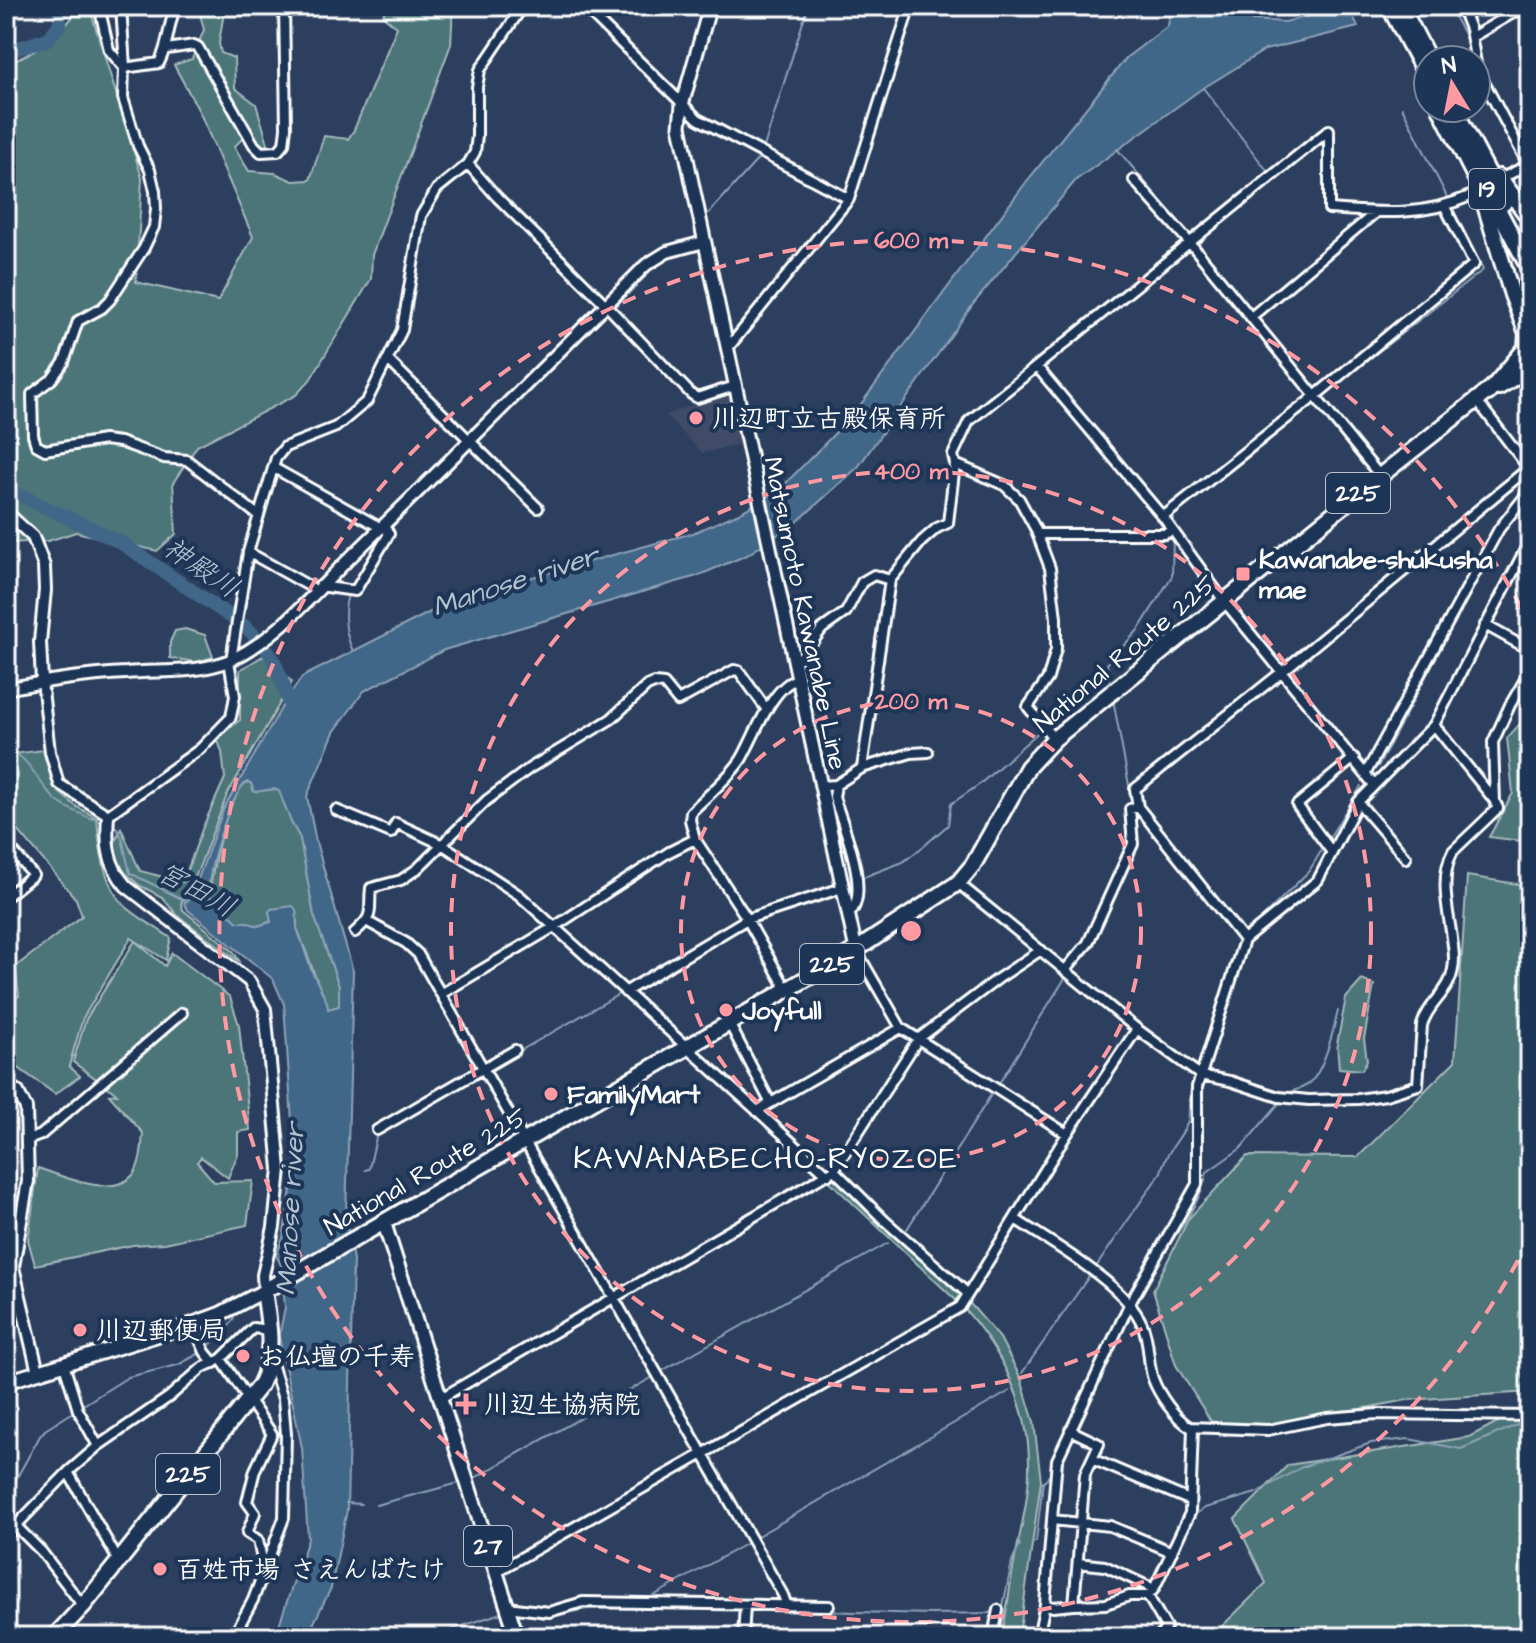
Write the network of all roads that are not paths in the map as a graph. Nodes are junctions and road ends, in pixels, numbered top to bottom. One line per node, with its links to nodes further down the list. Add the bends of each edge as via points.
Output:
1 (11, 6): 14 (street)
2 (99, 6): 18 (street, via 109,50)
3 (121, 6): 18 (street)
4 (176, 6): 17 (street)
5 (284, 6): 17 (street, via 286,128 278,151 261,152 254,145 198,47)
6 (523, 6): 24 (street, via 480,70 475,152)
7 (583, 6): 19 (street)
8 (710, 6): 19 (main road, Matsumoto Kawanabe Line)
9 (910, 6): 29 (street)
10 (1389, 6): 13 (highway)
11 (1461, 6): 15 (street)
12 (1525, 6): 15 (street)
13 (1401, 14): 16 (highway)
14 (6, 24)
15 (1472, 37): 25 (street, via 1477,69)
16 (1416, 44)
17 (167, 49): 18 (street, via 159,63)
18 (125, 67): 57 (street, via 123,98 150,170 154,227 110,300 78,321 64,362 32,394 34,441 45,450 112,440 187,460)
19 (682, 105): 29 (street, via 698,119); 33 (main road, Matsumoto Kawanabe Line, via 682,135)
20 (1450, 124): 37 (highway, 19, via 1479,185)
21 (1451, 124): 36 (highway, 19)
22 (1464, 124): 35 (highway, 19)
23 (1466, 124): 32 (highway, 19)
24 (468, 164): 38 (street); 43 (street, via 437,189 421,216 402,330)
25 (1529, 166): 26 (street)
26 (1502, 178)
27 (1134, 180): 34 (street)
28 (1470, 196): 30 (street)
29 (849, 199): 41 (street)
30 (1445, 207): 31 (street); 47 (street, via 1474,264)
31 (1375, 213): 34 (street, via 1329,209 1329,130); 39 (street)
32 (1530, 219)
33 (704, 242): 38 (street, via 646,265); 41 (main road, Matsumoto Kawanabe Line)
34 (1191, 244): 39 (street); 44 (street)
35 (1530, 253)
36 (1530, 270)
37 (1507, 275): 40 (highway, 19); 48 (highway, 19, via 1528,340)
38 (609, 308): 46 (street, via 697,398); 49 (street)
39 (1253, 316): 47 (street)
40 (1530, 316)
41 (728, 348): 46 (main road, Matsumoto Kawanabe Line)
42 (1530, 358): 48 (highway, National Route 225 / 225)
43 (388, 360): 49 (street); 51 (street, via 367,401 336,427 285,447)
44 (1037, 367): 50 (street, via 969,421 953,455); 58 (street)
45 (1530, 371): 48 (highway)
46 (735, 386): 70 (main road, Matsumoto Kawanabe Line)
47 (1314, 397): 53 (street); 58 (street)
48 (1483, 398): 52 (street); 53 (highway, National Route 225 / 225)
49 (472, 444): 55 (street); 59 (street)
50 (955, 464): 60 (street, via 1004,485 1026,509); 64 (street, via 948,523 927,536)
51 (274, 468): 57 (street); 59 (street)
52 (1529, 469): 71 (street)
53 (1380, 476): 66 (highway, National Route 225 / 225)
54 (1530, 490): 82 (street, via 1499,529)
55 (538, 508)
56 (6, 512): 74 (street, via 33,537 44,566)
57 (259, 516): 63 (street)
58 (1163, 517): 61 (street)
59 (385, 529): 65 (street); 65 (street, via 355,591)
60 (1037, 534): 61 (street); 78 (street, via 1053,579 1056,649 1048,678 1028,707)
61 (1173, 534): 66 (street)
62 (1530, 540): 67 (street)
63 (248, 552): 65 (street); 69 (street)
64 (890, 580): 70 (street, via 866,578 846,612 822,629); 81 (street)
65 (318, 588): 69 (street, via 274,632)
66 (1224, 601): 71 (street); 78 (highway, National Route 225 / 225)
67 (1485, 625): 68 (street); 77 (street)
68 (1530, 650)
69 (230, 660): 74 (street, via 195,669); 90 (street, via 235,696 231,717 200,749)
70 (794, 662): 73 (main road, Matsumoto Kawanabe Line)
71 (1283, 671): 80 (street); 88 (street, via 1135,789)
72 (1530, 671): 87 (street, via 1493,742)
73 (798, 679): 76 (street, via 787,683); 85 (main road, Matsumoto Kawanabe Line)
74 (42, 681): 75 (street); 90 (street, via 59,784)
75 (6, 689)
76 (767, 710): 91 (street, via 740,762 691,812); 93 (street, via 739,671 678,701 664,684 654,683 611,719 502,788)
77 (1434, 725): 84 (street); 87 (street)
78 (1047, 732): 96 (highway, National Route 225 / 225)
79 (928, 752): 81 (street)
80 (1354, 758): 82 (street); 94 (street, via 1297,805)
81 (862, 768): 83 (street)
82 (1366, 773): 84 (street)
83 (836, 785): 85 (street); 99 (street, via 834,797 858,875 856,903)
84 (1374, 785): 86 (street)
85 (820, 786): 97 (main road, Matsumoto Kawanabe Line)
86 (1358, 802): 94 (street); 95 (street)
87 (1495, 802): 119 (street, via 1498,808 1449,859 1453,968 1445,992 1422,1025 1418,1085 1358,1099 1282,1098)
88 (1135, 808): 104 (street); 107 (street, via 1133,844 1088,943)
89 (336, 810): 93 (street, via 391,833 396,823)
90 (108, 818): 131 (street, via 112,867 126,886 249,981 265,1009 280,1169)
91 (695, 839): 100 (street); 102 (street)
92 (6, 843): 98 (street, via 33,875)
93 (443, 845): 101 (street, via 401,880 371,888); 102 (street, via 519,895)
94 (1328, 846): 104 (street, via 1318,880)
95 (1406, 858)
96 (958, 883): 105 (highway, National Route 225 / 225); 106 (street)
97 (842, 888): 99 (main road, Matsumoto Kawanabe Line); 100 (street)
98 (6, 897)
99 (848, 915): 105 (main road, Matsumoto Kawanabe Line)
100 (747, 918): 108 (street); 109 (street)
101 (368, 922): 103 (street); 110 (street, via 418,954)
102 (554, 927): 109 (street); 110 (street)
103 (355, 932)
104 (1244, 940): 119 (street)
105 (856, 950): 108 (highway, National Route 225 / 225); 113 (street)
106 (1041, 950): 107 (street); 115 (street)
107 (1068, 971): 114 (street)
108 (787, 990): 112 (highway, National Route 225 / 225)
109 (625, 992): 116 (street)
110 (441, 994): 118 (street)
111 (182, 1013): 125 (street, via 41,1135)
112 (729, 1023): 116 (highway, National Route 225 / 225); 121 (street)
113 (901, 1028): 115 (street); 121 (street)
114 (1137, 1029): 119 (street); 124 (street)
115 (918, 1039): 124 (street); 127 (street)
116 (686, 1048): 122 (street); 126 (highway, National Route 225 / 225)
117 (515, 1050): 118 (street)
118 (484, 1071): 123 (street); 126 (street)
119 (1200, 1075): 135 (street, via 1197,1184)
120 (6, 1084): 125 (street, via 18,1092 26,1108)
121 (770, 1102): 122 (street)
122 (757, 1111): 127 (street)
123 (377, 1130)
124 (1067, 1134): 128 (street)
125 (28, 1140): 130 (street)
126 (526, 1141): 129 (highway, National Route 225 / 225); 134 (street)
127 (831, 1172): 132 (street); 134 (street)
128 (1015, 1219): 132 (street); 135 (street, via 1093,1270)
129 (384, 1223): 131 (highway, National Route 225 / 225); 143 (main road, 27)
130 (15, 1279): 133 (street); 141 (street)
131 (264, 1291): 136 (main road); 137 (highway, 225)
132 (967, 1293): 149 (street, via 960,1307)
133 (6, 1296)
134 (614, 1299): 143 (street); 149 (street)
135 (1131, 1309): 146 (street, via 1142,1324 1154,1381 1180,1421); 147 (street)
136 (193, 1324): 139 (street, via 203,1349); 140 (main road)
137 (268, 1330): 138 (highway, 225); 139 (street, via 253,1328)
138 (270, 1356): 144 (highway, 225); 161 (street, via 283,1399 286,1482 284,1518)
139 (217, 1361): 144 (street); 148 (street)
140 (64, 1364): 141 (main road); 148 (street, via 78,1409)
141 (38, 1372): 142 (main road)
142 (6, 1382)
143 (441, 1398): 162 (main road, 27)
144 (249, 1399): 159 (highway, 225); 161 (street, via 272,1434 247,1502 255,1513 247,1533 258,1540)
145 (1530, 1416): 146 (street, via 1377,1414 1268,1430)
146 (1193, 1428): 152 (street)
147 (1070, 1430): 150 (street, via 1099,1444); 154 (street, via 1057,1460)
148 (98, 1446): 151 (street)
149 (703, 1454): 162 (street); 167 (street)
150 (1092, 1459): 152 (street); 155 (street, via 1085,1474)
151 (68, 1472): 156 (street); 159 (street)
152 (1189, 1500): 158 (street, via 1190,1513)
153 (6, 1516): 156 (street)
154 (1052, 1520): 155 (street); 164 (street)
155 (1082, 1524): 158 (street, via 1127,1531); 160 (street)
156 (14, 1527): 157 (street); 166 (street, via 41,1551)
157 (6, 1536)
158 (1172, 1552): 163 (street)
159 (119, 1562): 166 (highway, 225)
160 (1078, 1563): 163 (street, via 1105,1566); 165 (street)
161 (264, 1570): 173 (street)
162 (496, 1572): 171 (main road, 27)
163 (1151, 1592): 165 (street, via 1106,1604); 178 (street, via 1166,1627)
164 (1045, 1604): 165 (street); 177 (street)
165 (1074, 1605)
166 (83, 1606): 172 (highway, 225)
167 (787, 1606): 168 (street); 169 (street)
168 (829, 1606)
169 (745, 1608): 171 (street, via 583,1602 549,1612); 175 (street)
170 (998, 1610): 176 (street)
171 (508, 1611): 174 (main road, 27)
172 (54, 1637)
173 (233, 1637)
174 (517, 1637)
175 (743, 1637)
176 (993, 1637)
177 (1038, 1637)
178 (1160, 1637)

